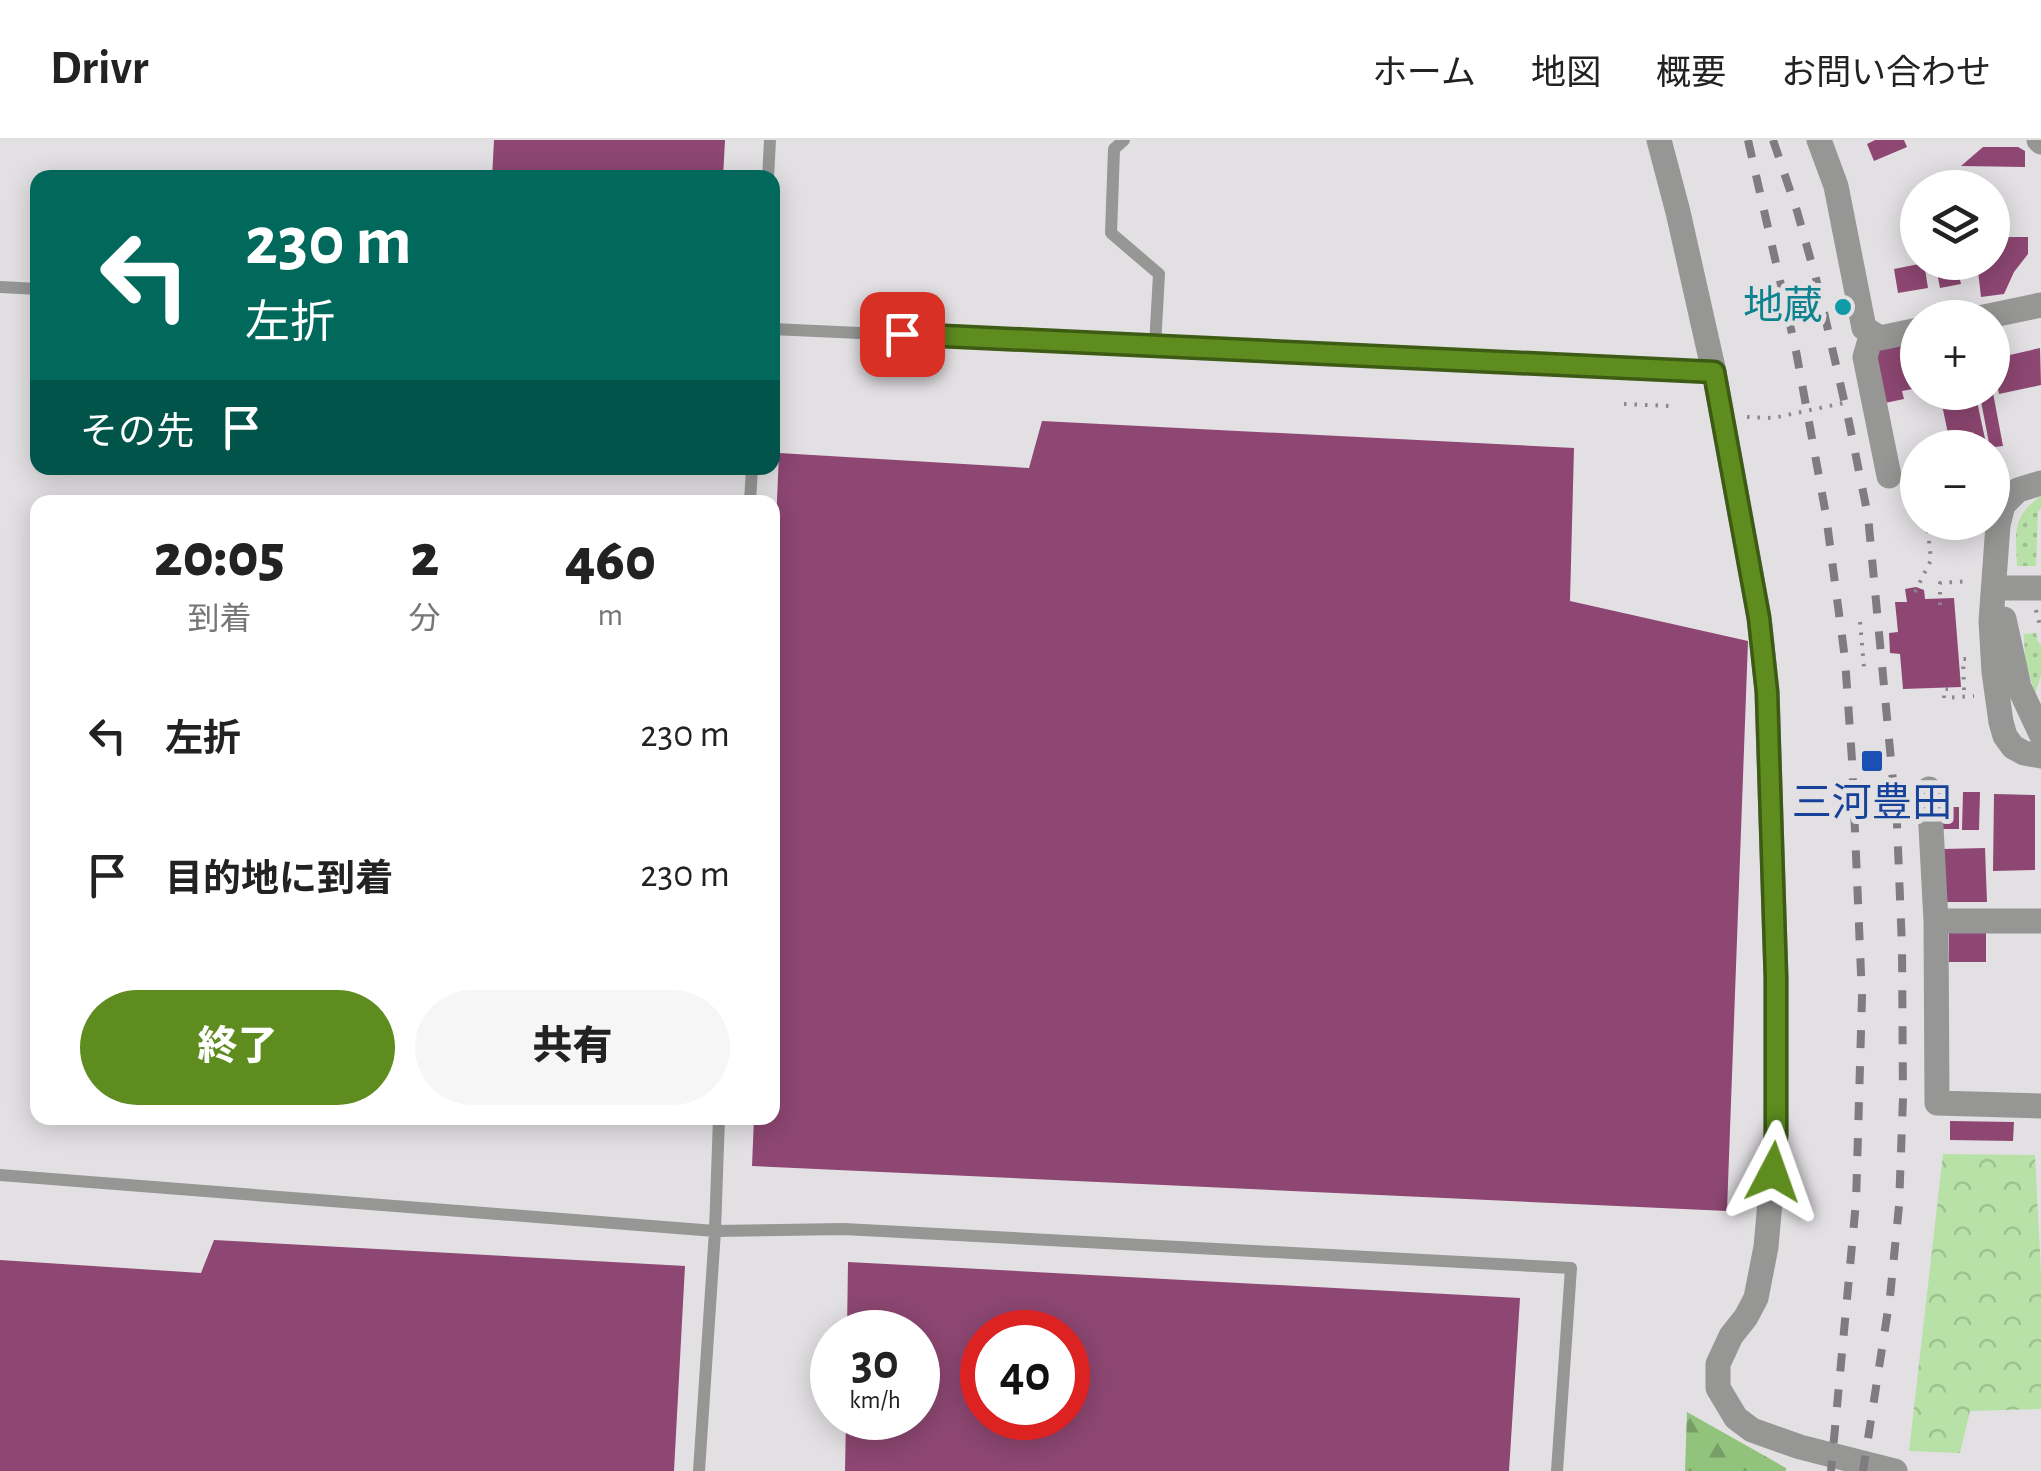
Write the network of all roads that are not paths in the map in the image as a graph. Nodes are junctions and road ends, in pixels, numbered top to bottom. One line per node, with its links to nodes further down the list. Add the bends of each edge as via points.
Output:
1 (770, 140): 5 (lane)
2 (1124, 140): 13 (lane, via 1114,150 1111,234 1159,274)
3 (1659, 140): 14 (street)
4 (1819, 140): 11 (street, via 1836,186 1864,328)
5 (768, 170)
6 (0, 287): 7 (lane)
7 (30, 289)
8 (2041, 305): 9 (street)
9 (2010, 312)
10 (780, 329): 13 (lane)
11 (1872, 333): 12 (street); 15 (street, via 1865,357)
12 (1900, 334)
13 (1156, 346): 14 (lane)
14 (1714, 372): 31 (street, via 1767,692 1776,978 1776,1134 1766,1246 1756,1298 1718,1364 1718,1388 1752,1430)
15 (1889, 476)
16 (2041, 483): 17 (street, via 2018,490 2002,505)
17 (1997, 555): 18 (street); 21 (street, via 1991,620 2001,722 2013,747)
18 (2000, 588): 19 (street); 20 (street, via 2019,687)
19 (2038, 595)
20 (2041, 734)
21 (2041, 756)
22 (1929, 789): 23 (street)
23 (1936, 920): 24 (street); 25 (street, via 1937,1102)
24 (2041, 920)
25 (2041, 1106)
26 (718, 1125): 28 (lane)
27 (0, 1175): 28 (lane)
28 (715, 1231): 29 (lane); 30 (lane, via 844,1229 1570,1268)
29 (699, 1471)
30 (1558, 1471)
31 (1895, 1471)

